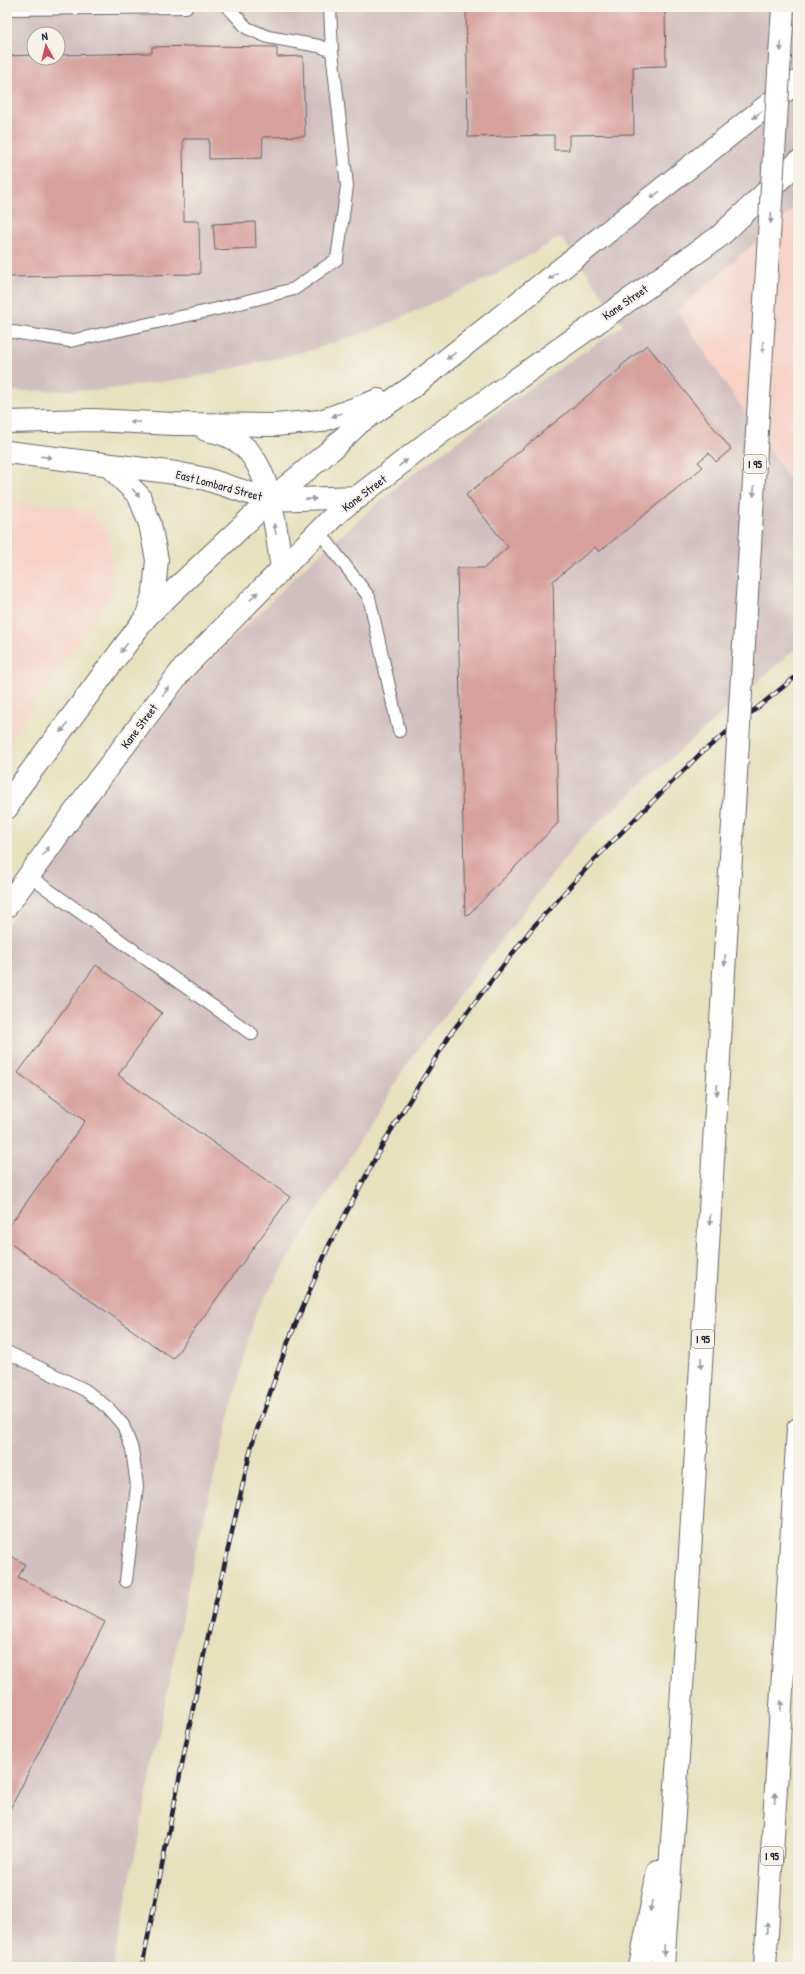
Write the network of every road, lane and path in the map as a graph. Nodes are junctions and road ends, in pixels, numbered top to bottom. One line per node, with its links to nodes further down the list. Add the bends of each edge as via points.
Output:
1 (179, 7): 2 (lane); 6 (lane)
2 (186, 7)
3 (228, 7): 7 (lane, via 247,28 268,37)
4 (330, 7): 7 (lane)
5 (783, 7): 29 (main road, I 95, one-way to 29, bridge)
6 (7, 9)
7 (332, 51): 10 (lane, via 347,186 337,258 294,290 217,310 70,341)
8 (798, 81): 11 (main road, one-way to 11)
9 (798, 162): 16 (main road, Kane Street, one-way to 9, via 443,431 720,236)
10 (7, 331)
11 (412, 387): 13 (main road, one-way to 13, via 321,421 275,425); 17 (main road, via 359,423)
12 (7, 422): 13 (main road, one-way to 12, via 93,420)
13 (174, 424): 17 (main road, via 209,431 241,443 258,463)
14 (7, 452): 15 (main road, East Lombard Street, one-way to 15)
15 (108, 465): 17 (main road, East Lombard Street, via 206,479); 20 (main road, one-way to 20, via 139,496 150,524 157,560 154,591)
16 (359, 497): 17 (main road, East Lombard Street, one-way to 16); 18 (main road, Kane Street, via 338,512)
17 (270, 500): 19 (main road, one-way to 17); 20 (main road)
18 (319, 531): 19 (main road, Kane Street); 21 (lane, via 369,597)
19 (282, 568): 23 (main road, Kane Street, one-way to 19, via 182,670)
20 (147, 616): 22 (main road, one-way to 22, via 17,790)
21 (399, 731)
22 (7, 808)
23 (29, 876): 24 (main road, Kane Street); 25 (lane)
24 (7, 906)
25 (252, 1034)
26 (7, 1352): 28 (lane, via 85,1390 124,1424 132,1449 137,1486)
27 (798, 1429): 32 (main road, I 95, one-way to 27)
28 (126, 1581)
29 (678, 1757): 30 (main road, one-way to 30); 31 (main road, I 95, one-way to 31)
30 (640, 1967)
31 (663, 1967)
32 (765, 1967)

